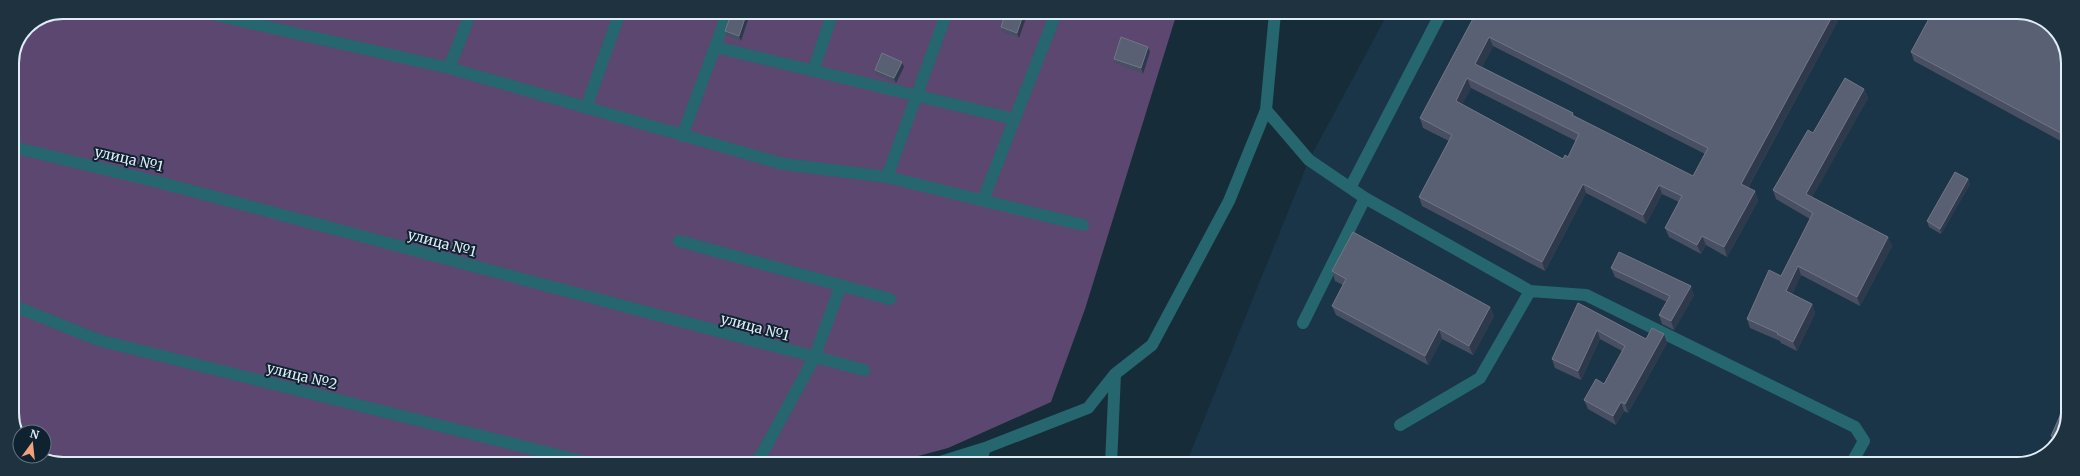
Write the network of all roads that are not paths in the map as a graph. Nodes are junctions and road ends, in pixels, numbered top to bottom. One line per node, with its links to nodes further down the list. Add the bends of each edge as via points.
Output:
1 (232, 19): 11 (street)
2 (468, 19): 11 (street)
3 (618, 19): 14 (street)
4 (725, 19): 10 (street)
5 (832, 19): 12 (street)
6 (944, 19): 13 (street)
7 (1053, 19): 16 (street)
8 (1274, 19): 15 (street)
9 (1438, 19): 20 (street)
10 (715, 47): 12 (street); 17 (street)
11 (449, 68): 14 (street)
12 (813, 71): 13 (street)
13 (917, 96): 16 (street); 19 (street)
14 (586, 108): 17 (street)
15 (1266, 110): 20 (street, via 1309,160); 32 (street, via 1229,201 1152,345)
16 (1014, 119): 22 (street)
17 (682, 136): 19 (street, via 783,164)
18 (19, 149): 30 (street, улица №1, via 162,183)
19 (887, 177): 22 (street)
20 (1350, 188): 21 (street)
21 (1365, 198): 26 (street); 29 (street)
22 (983, 200): 23 (street)
23 (1083, 225)
24 (679, 241): 25 (street)
25 (841, 284): 27 (street); 30 (street)
26 (1530, 291): 33 (street, via 1480,378); 40 (street, via 1586,295 1855,427 1864,440)
27 (890, 299)
28 (19, 308): 35 (street, улица №2, via 98,340)
29 (1303, 323)
30 (814, 358): 31 (street, улица №1); 36 (street)
31 (864, 370)
32 (1115, 374): 34 (street, via 1088,408); 39 (street)
33 (1400, 424)
34 (985, 448): 37 (street); 38 (street)
35 (565, 457)
36 (760, 457)
37 (956, 457)
38 (982, 457)
39 (1111, 457)
40 (1855, 457)

